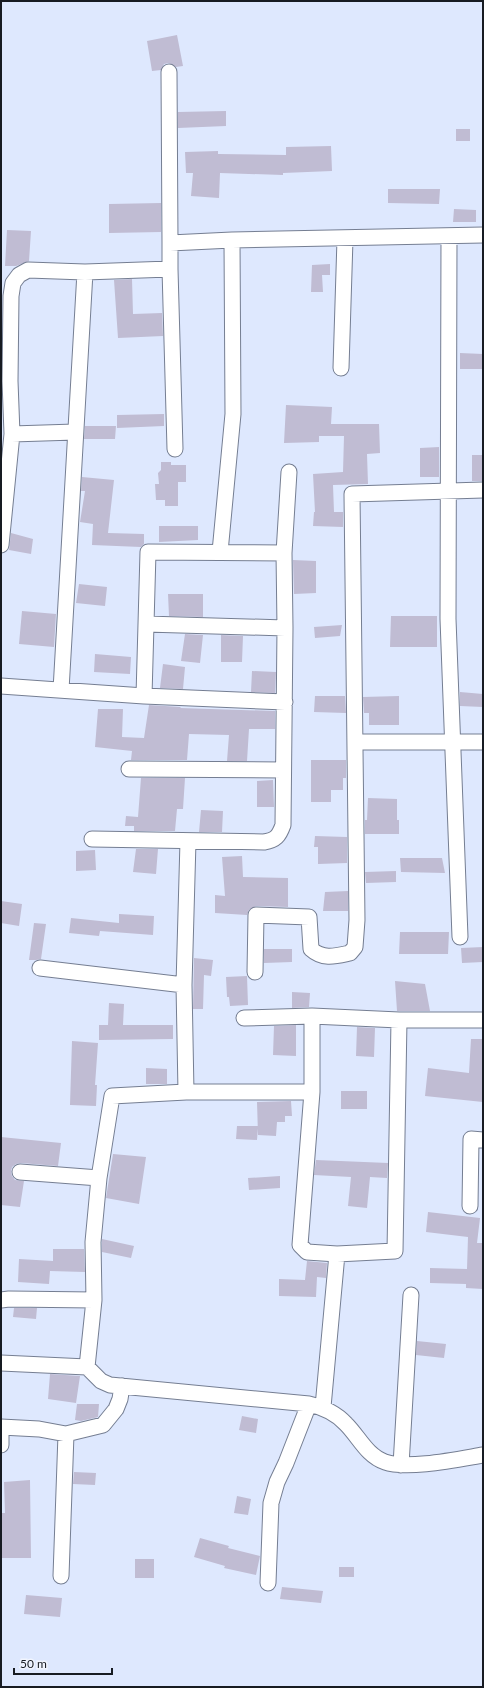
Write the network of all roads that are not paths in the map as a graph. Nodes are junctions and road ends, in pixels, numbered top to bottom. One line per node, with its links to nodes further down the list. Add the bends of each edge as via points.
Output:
1 (169, 72): 6 (street)
2 (483, 236): 3 (street)
3 (449, 237): 4 (street); 14 (street)
4 (344, 239): 5 (street); 9 (street)
5 (232, 240): 6 (street); 17 (street, via 233,414)
6 (170, 243): 7 (street)
7 (170, 269): 8 (street); 12 (street)
8 (85, 272): 10 (street); 11 (street, via 28,270 19,275 13,283 10,373)
9 (341, 368)
10 (75, 432): 11 (street); 22 (street)
11 (12, 434): 16 (street)
12 (175, 449)
13 (289, 472): 18 (street)
14 (448, 490): 15 (street); 25 (street, via 352,494); 26 (street, via 448,619)
15 (483, 490)
16 (1, 544)
17 (220, 552): 18 (street); 19 (street, via 148,552)
18 (284, 553): 20 (street)
19 (146, 624): 20 (street); 23 (street)
20 (285, 628): 24 (street)
21 (1, 686): 22 (street)
22 (61, 690): 23 (street)
23 (144, 696): 24 (street)
24 (285, 702): 29 (street)
25 (355, 742): 26 (street); 34 (street, via 355,947 350,953 326,957 316,954 311,949 309,917 256,915)
26 (452, 742): 27 (street); 32 (street)
27 (483, 742)
28 (129, 769): 29 (street)
29 (283, 770): 31 (street, via 283,825 280,835 273,841)
30 (92, 839): 31 (street)
31 (188, 841): 35 (street)
32 (460, 937)
33 (40, 968): 35 (street)
34 (255, 972)
35 (184, 985): 40 (street)
36 (312, 1016): 37 (street); 38 (street); 41 (street)
37 (244, 1018)
38 (399, 1020): 39 (street); 46 (street, via 395,1251)
39 (483, 1020)
40 (186, 1092): 41 (street); 44 (street, via 112,1096)
41 (312, 1092): 46 (street, via 300,1245 307,1252)
42 (483, 1140): 45 (street, via 472,1139)
43 (20, 1172): 44 (street)
44 (99, 1178): 49 (street, via 93,1242)
45 (470, 1206)
46 (337, 1254): 53 (street)
47 (411, 1295): 58 (street)
48 (1, 1300): 49 (street)
49 (94, 1300): 51 (street)
50 (1, 1363): 51 (street)
51 (87, 1367): 52 (street, via 110,1385)
52 (122, 1386): 53 (street); 55 (street, via 116,1409 103,1425)
53 (316, 1406): 58 (street, via 346,1423 370,1454 385,1462); 60 (street, via 277,1482 271,1503)
54 (1, 1427): 55 (street, via 39,1429); 56 (street)
55 (66, 1434): 59 (street)
56 (1, 1445)
57 (483, 1456): 58 (street)
58 (401, 1465)
59 (61, 1576)
60 (268, 1583)

